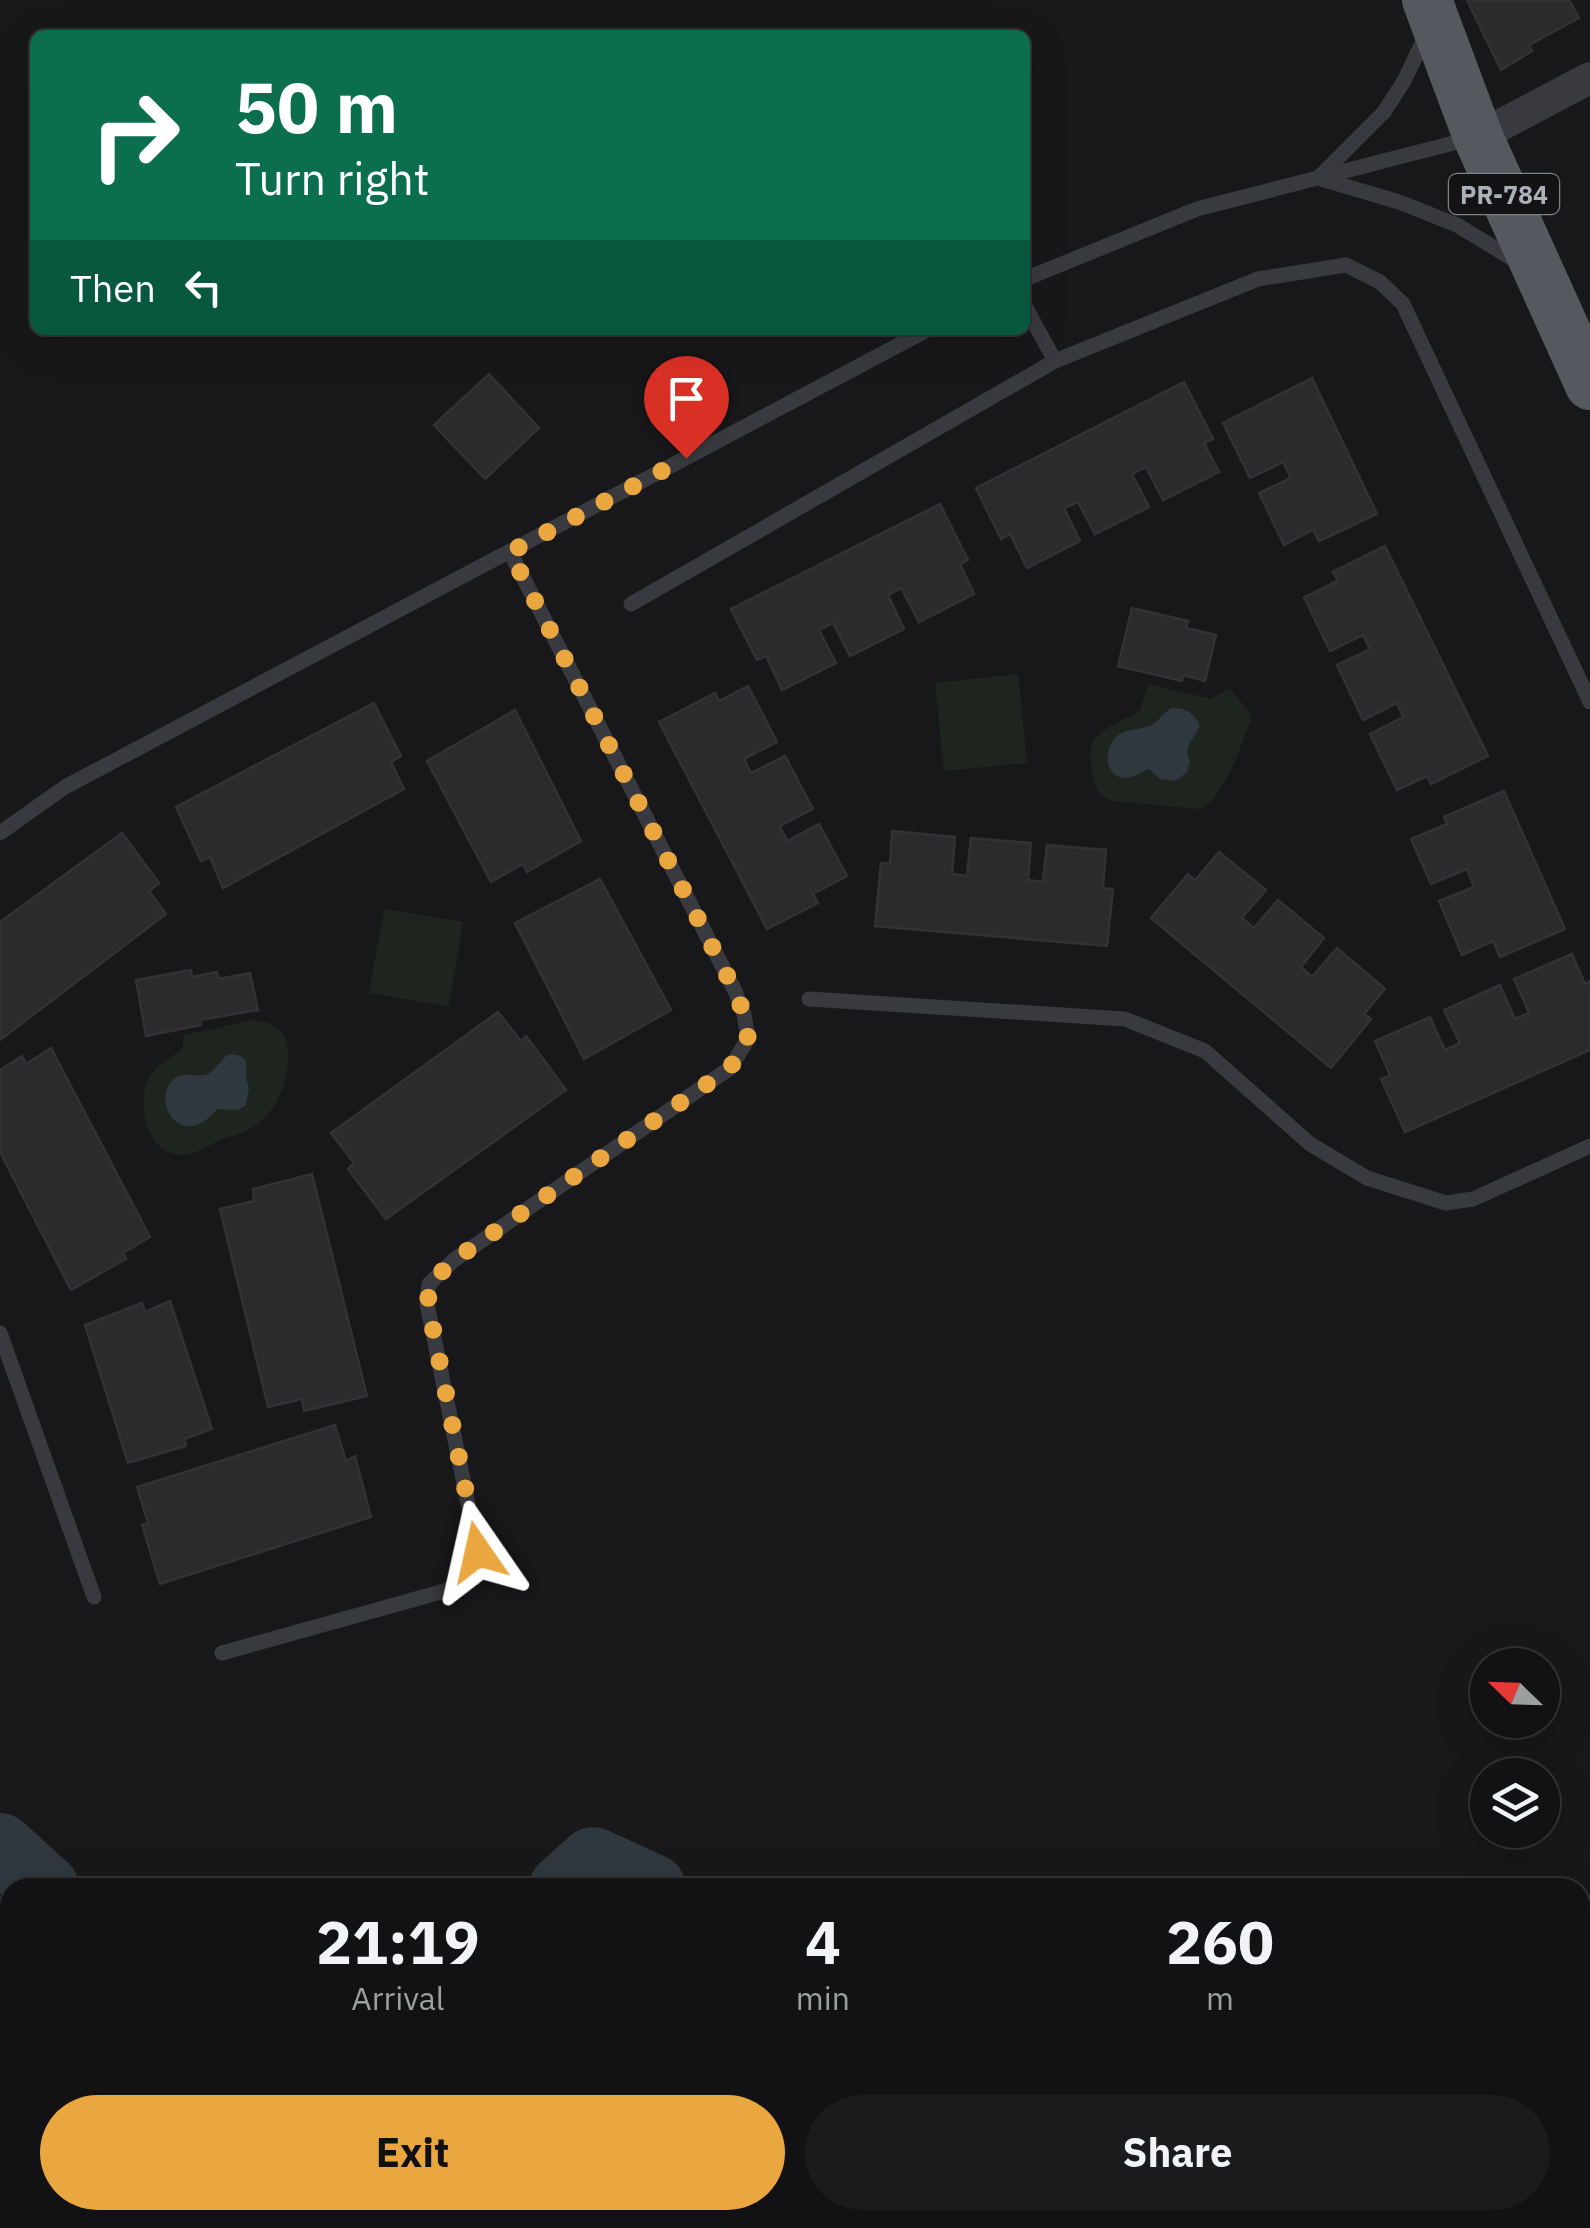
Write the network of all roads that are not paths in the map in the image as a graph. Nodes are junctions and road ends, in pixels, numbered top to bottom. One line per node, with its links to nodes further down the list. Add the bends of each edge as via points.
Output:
1 (1431, 9): 3 (main road, PR-784 / PR-784); 4 (lane, via 1404,81 1384,112)
2 (1590, 78): 3 (street)
3 (1478, 137): 4 (lane); 5 (main road, PR-784 / PR-784)
4 (1318, 178): 5 (lane, via 1457,225); 6 (lane, via 1197,209)
5 (1541, 276): 10 (main road, PR-784 / PR-784)
6 (1030, 278)
7 (1030, 315): 9 (lane)
8 (918, 335): 11 (lane)
9 (1056, 361): 12 (lane); 13 (lane, via 1258,280 1346,266 1380,282 1404,304)
10 (1590, 385)
11 (510, 552): 14 (lane, via 65,787); 19 (lane, via 735,991 748,1039 730,1068 429,1284 478,1552 466,1572 448,1590)
12 (631, 604)
13 (1590, 702)
14 (0, 833)
15 (809, 1000): 16 (lane, via 1126,1019 1205,1051 1310,1144 1368,1178 1446,1203 1473,1200)
16 (1590, 1146)
17 (0, 1333): 18 (lane)
18 (94, 1597)
19 (222, 1653)

